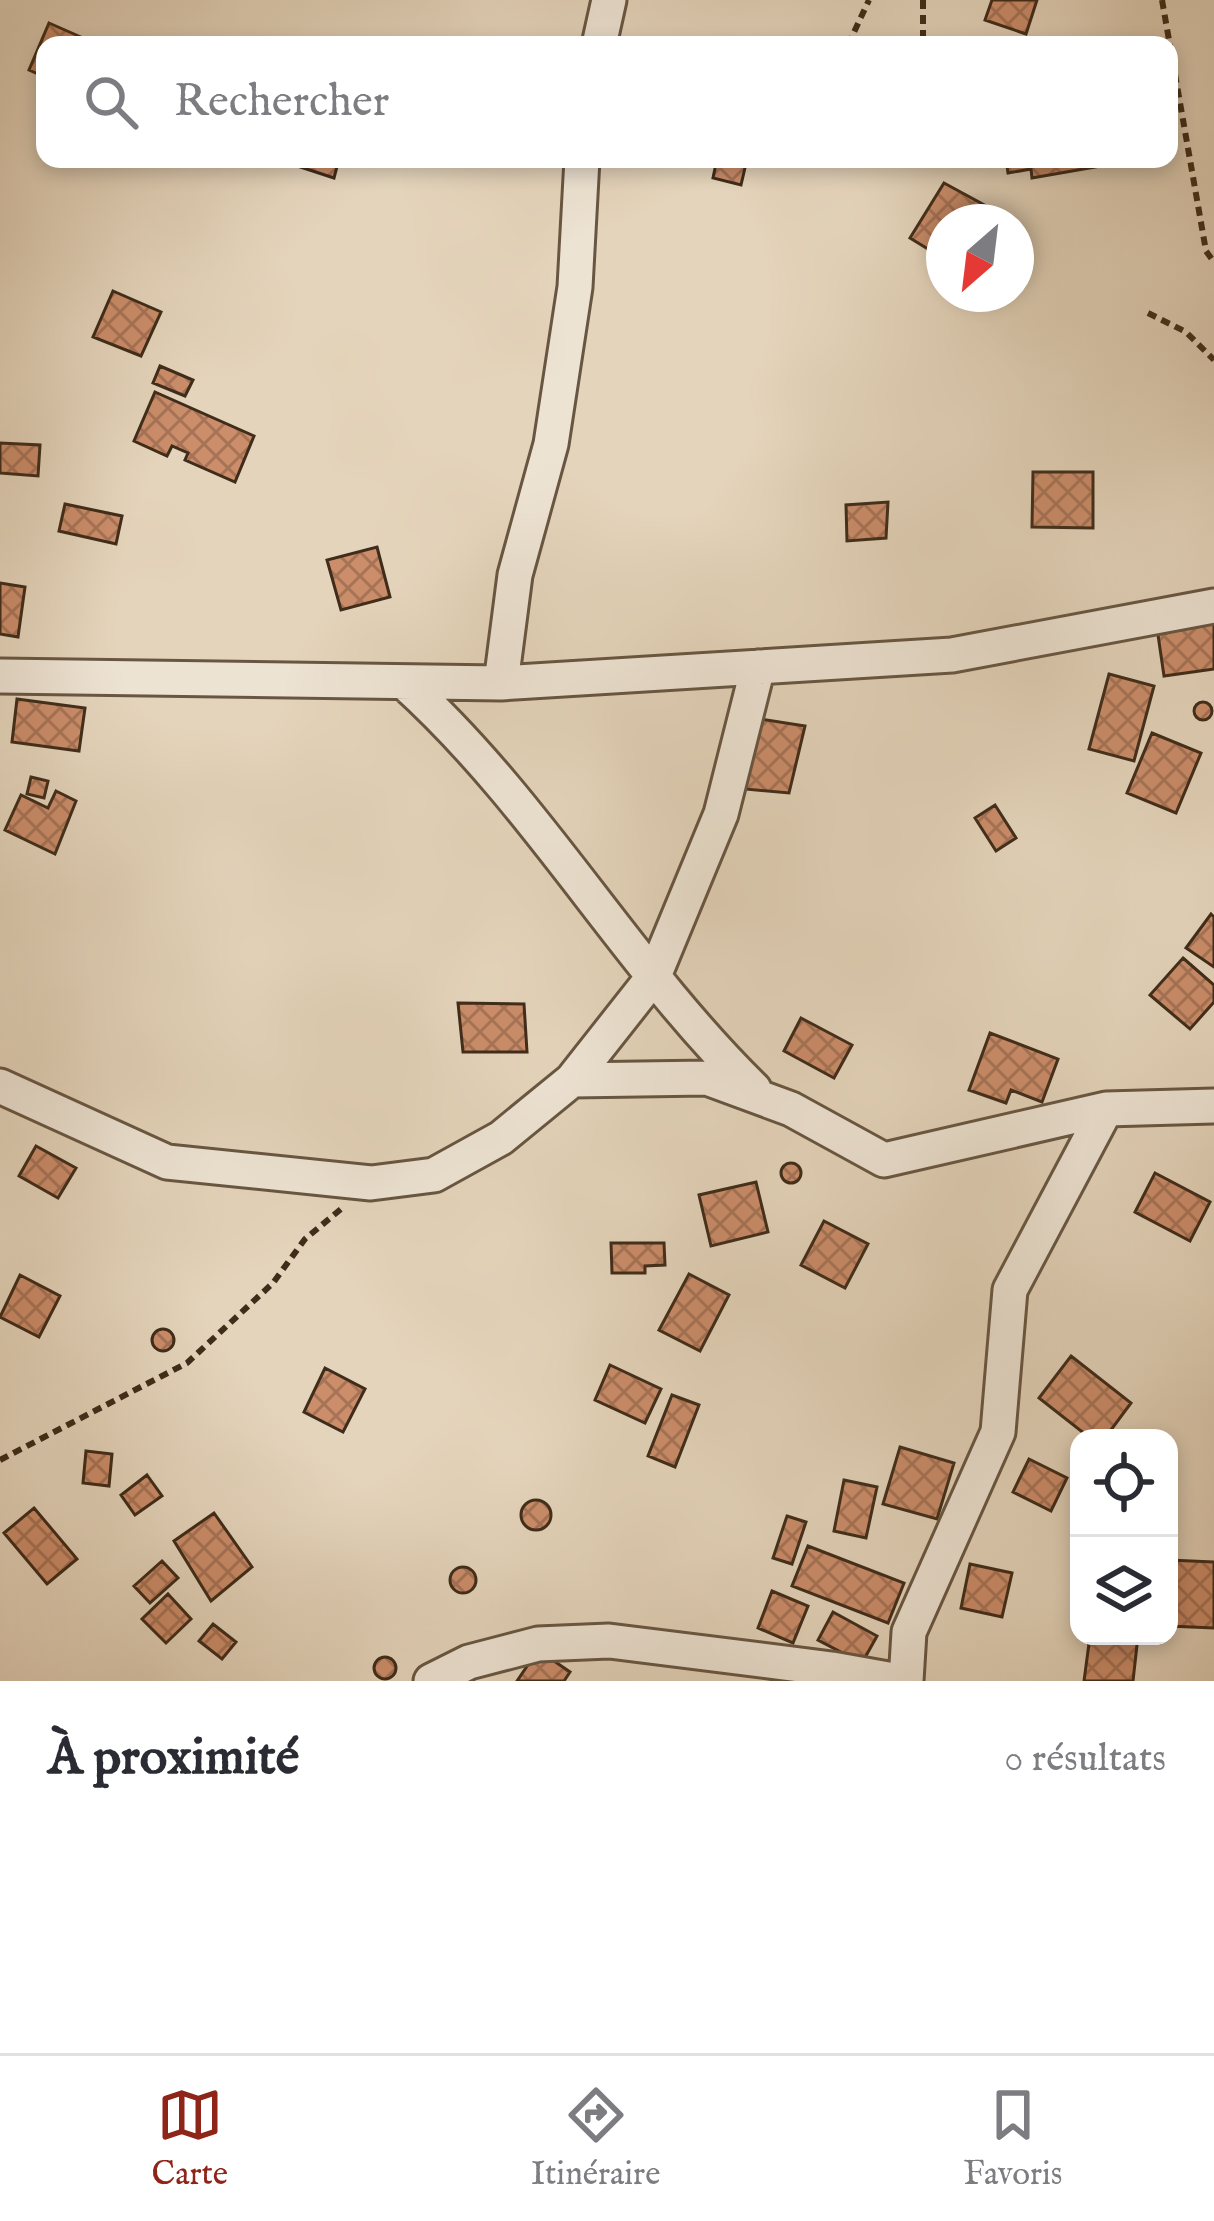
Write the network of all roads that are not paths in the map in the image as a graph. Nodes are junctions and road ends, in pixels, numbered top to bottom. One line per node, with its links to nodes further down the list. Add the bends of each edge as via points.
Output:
1 (609, 0): 2 (street)
2 (601, 36)
3 (581, 168): 8 (street, via 551,444 515,575)
4 (1214, 606): 5 (street, via 952,656)
5 (758, 667): 8 (street); 9 (street, via 721,814)
6 (0, 676): 7 (street)
7 (404, 682): 8 (street); 9 (street, via 451,724)
8 (501, 683)
9 (654, 976): 10 (street); 12 (street)
10 (572, 1080): 11 (street, via 501,1138 434,1175 371,1183 167,1162); 12 (street, via 707,1078)
11 (0, 1086)
12 (764, 1099): 14 (street, via 884,1160)
13 (1214, 1106): 14 (street)
14 (1106, 1108): 16 (street, via 1010,1290 998,1432 909,1632)
15 (431, 1681): 16 (street, via 538,1644 609,1641)
16 (902, 1681)

